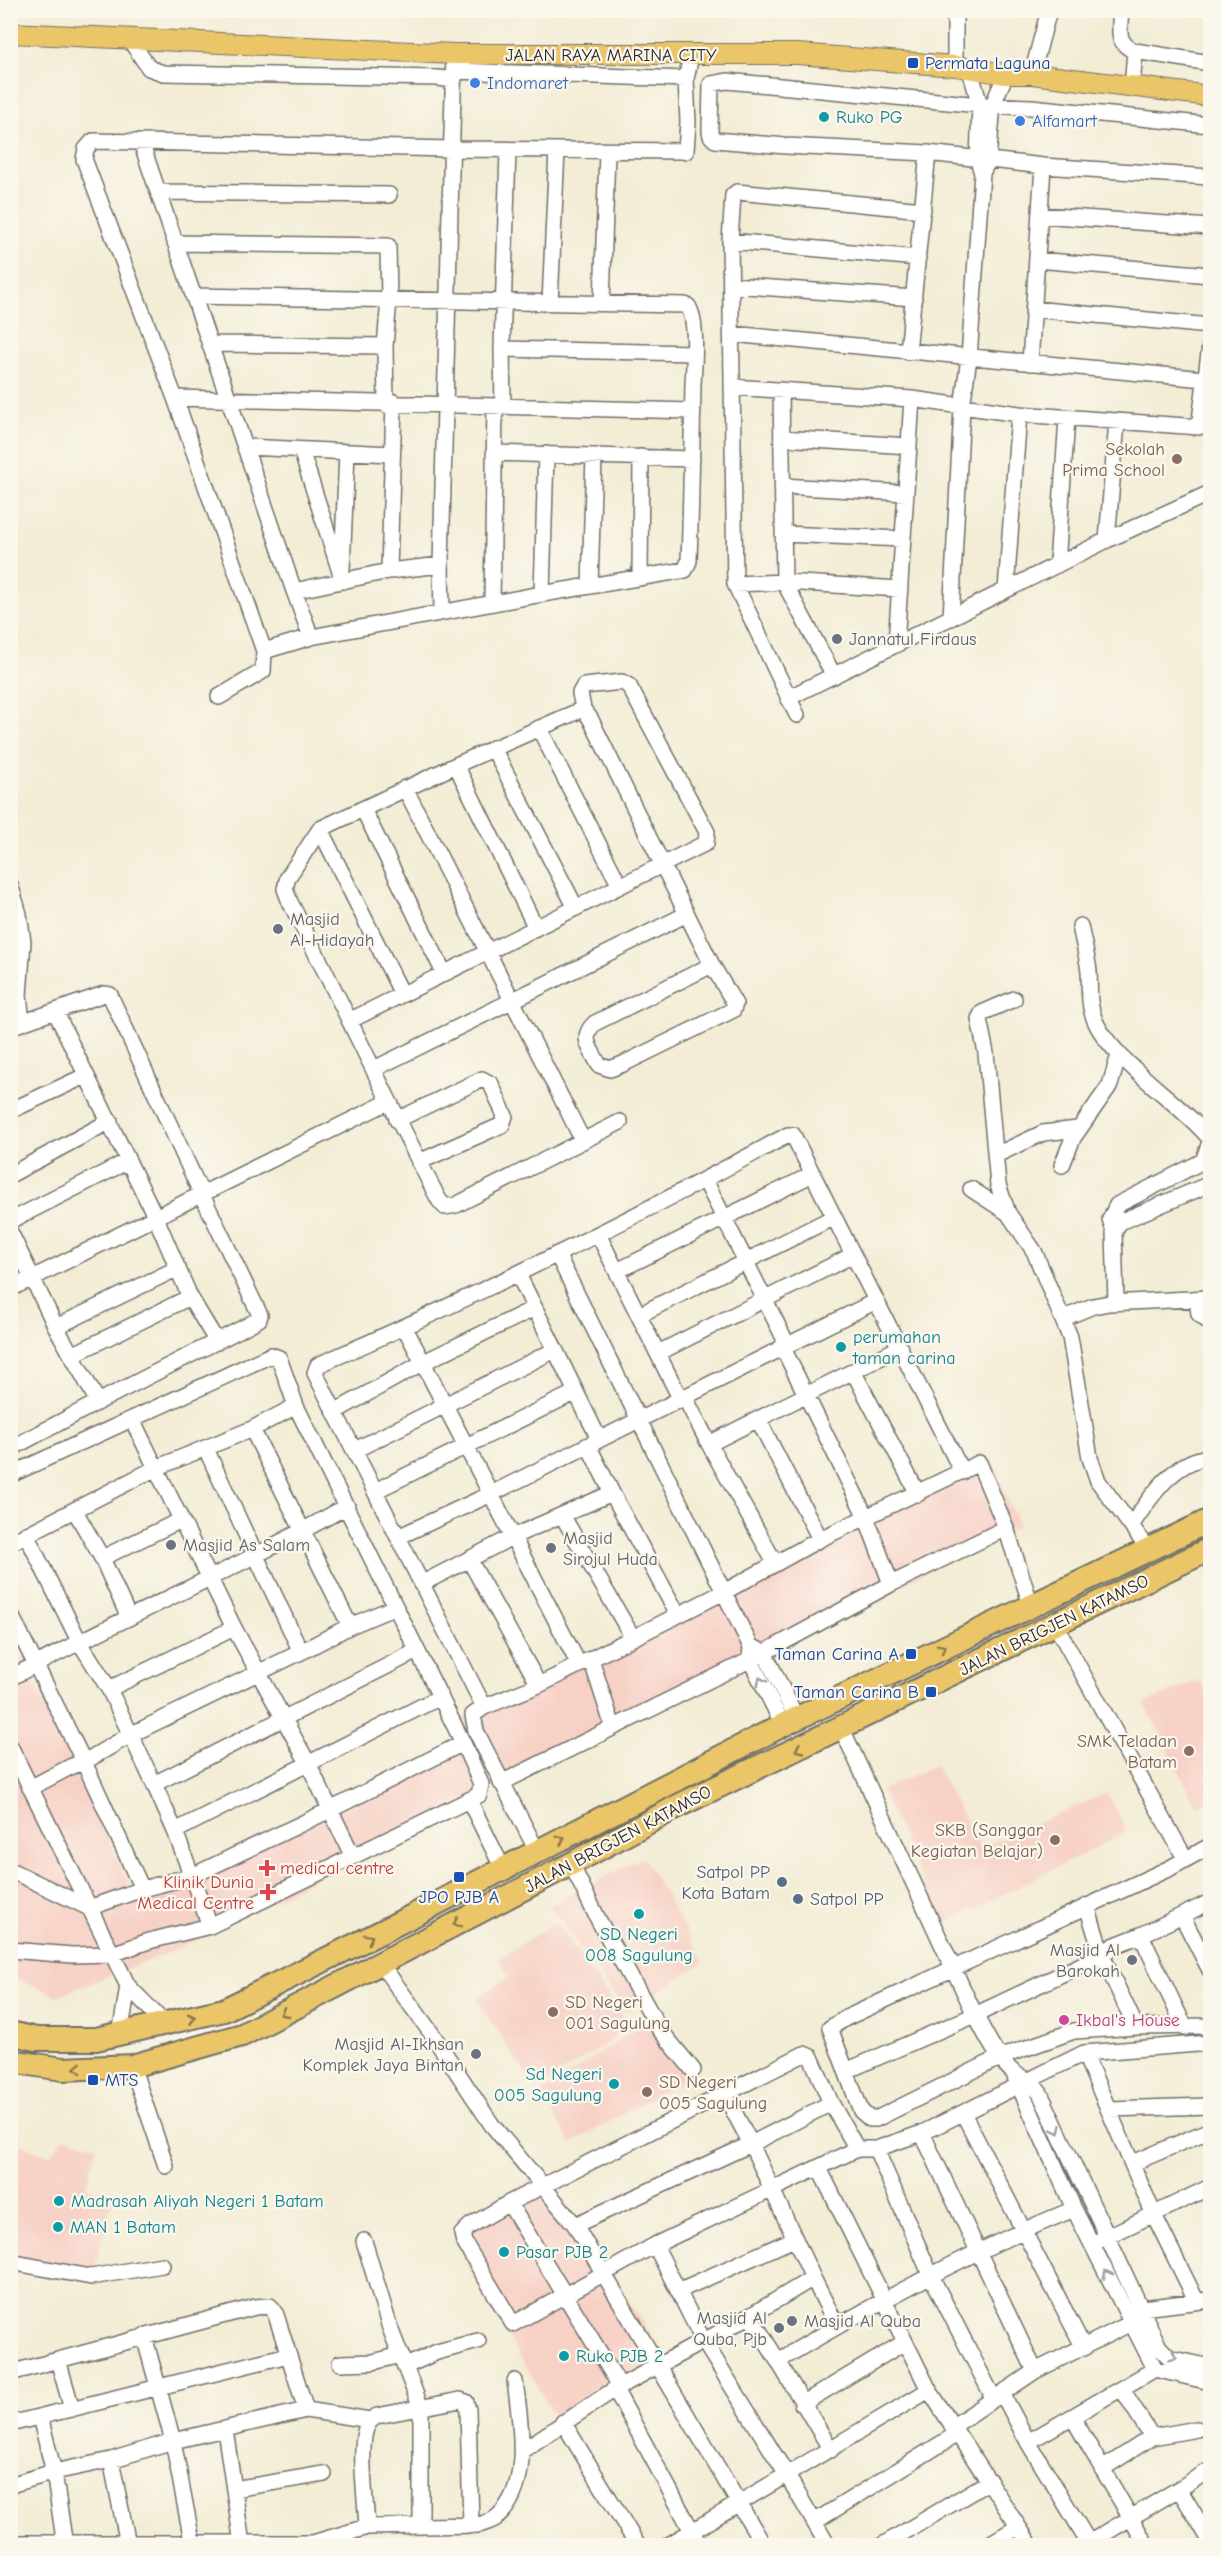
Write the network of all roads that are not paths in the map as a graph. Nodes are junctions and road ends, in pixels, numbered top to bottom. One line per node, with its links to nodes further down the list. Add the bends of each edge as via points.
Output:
1 (955, 10): 10 (street)
2 (1049, 10): 12 (street)
3 (1121, 10): 6 (street, via 1122,43)
4 (10, 33): 5 (main road, JALAN RAYA MARINA CITY)
5 (130, 40): 9 (main road, JALAN RAYA MARINA CITY); 9 (street, via 149,68 163,73 438,78)
6 (1135, 51): 8 (street); 14 (street)
7 (691, 56): 9 (main road, JALAN RAYA MARINA CITY); 10 (main road, JALAN RAYA MARINA CITY, via 797,54); 13 (street)
8 (1210, 63)
9 (454, 68): 13 (street); 19 (street)
10 (962, 68): 11 (main road, JALAN RAYA MARINA CITY); 16 (street)
11 (1006, 74): 12 (main road, JALAN RAYA MARINA CITY); 16 (street)
12 (1032, 74): 14 (main road, JALAN RAYA MARINA CITY)
13 (686, 79): 22 (street, via 686,151)
14 (1132, 87): 15 (main road, JALAN RAYA MARINA CITY)
15 (1210, 96)
16 (987, 104): 17 (street); 23 (street, via 727,81 711,84 710,131 715,140); 24 (street)
17 (1210, 125)
18 (141, 142): 19 (street); 27 (street); 59 (street, via 93,141 84,159)
19 (452, 149): 20 (street); 41 (street)
20 (508, 150): 21 (street); 42 (street)
21 (557, 150): 22 (street); 43 (street)
22 (607, 152): 44 (street)
23 (928, 153): 24 (street); 29 (street)
24 (983, 165): 25 (street); 54 (street)
25 (1043, 166): 26 (street); 30 (street)
26 (1210, 177)
27 (158, 192): 28 (street); 33 (street)
28 (389, 195)
29 (923, 210): 32 (street, via 737,192 732,200); 34 (street)
30 (1040, 215): 31 (street); 35 (street)
31 (1210, 227)
32 (730, 241): 34 (street); 37 (street)
33 (175, 243): 38 (street); 40 (street, via 388,246)
34 (918, 258): 39 (street)
35 (1036, 260): 36 (street); 45 (street)
36 (1210, 275)
37 (731, 285): 39 (street); 47 (street)
38 (193, 296): 40 (street); 48 (street)
39 (914, 298): 52 (street)
40 (389, 300): 41 (street); 49 (street)
41 (449, 302): 42 (street); 63 (street)
42 (505, 302): 43 (street); 51 (street)
43 (550, 303): 44 (street)
44 (602, 303): 53 (street, via 688,306)
45 (1033, 309): 46 (street); 55 (street)
46 (1210, 326)
47 (732, 334): 52 (street); 57 (street)
48 (210, 344): 49 (street); 61 (street)
49 (385, 346): 62 (street)
50 (1210, 346): 56 (street)
51 (502, 349): 53 (street); 64 (street)
52 (908, 352): 54 (street)
53 (694, 353): 66 (street)
54 (969, 358): 55 (street); 65 (street)
55 (1030, 363): 56 (street)
56 (1204, 379): 69 (street, via 1199,427)
57 (732, 387): 58 (street); 93 (street)
58 (781, 391): 60 (street); 70 (street)
59 (175, 398): 61 (street); 104 (street)
60 (912, 399): 65 (street); 71 (street)
61 (229, 400): 62 (street); 72 (street)
62 (390, 404): 63 (street); 76 (street)
63 (446, 406): 64 (street); 87 (street)
64 (499, 407): 66 (street); 75 (street)
65 (962, 407): 67 (street); 101 (street)
66 (693, 411): 80 (street)
67 (1019, 414): 68 (street); 96 (street)
68 (1066, 418): 69 (street); 88 (street)
69 (1117, 422): 86 (street)
70 (782, 438): 71 (street); 81 (street)
71 (909, 446): 82 (street)
72 (245, 447): 73 (street); 97 (street)
73 (301, 450): 74 (street); 91 (street)
74 (347, 452): 76 (street); 91 (street)
75 (495, 453): 77 (street); 99 (street)
76 (392, 454): 89 (street)
77 (546, 454): 78 (street); 98 (street)
78 (594, 456): 79 (street); 94 (street)
79 (641, 457): 80 (street); 90 (street)
80 (692, 459): 90 (street, via 688,567 680,572)
81 (782, 486): 82 (street); 84 (street)
82 (906, 493): 85 (street)
83 (1210, 493): 86 (street)
84 (783, 534): 85 (street); 92 (street)
85 (903, 539): 95 (street)
86 (1107, 540): 88 (street)
87 (441, 565): 89 (street); 100 (street)
88 (1057, 565): 96 (street)
89 (389, 571): 91 (street)
90 (640, 578): 94 (street)
91 (342, 581): 97 (street)
92 (784, 582): 93 (street); 95 (street); 105 (street)
93 (735, 584): 107 (street)
94 (590, 585): 98 (street)
95 (900, 589): 103 (street)
96 (1006, 590): 101 (street)
97 (294, 591): 102 (street)
98 (542, 594): 99 (street)
99 (492, 603): 100 (street)
100 (442, 612): 102 (street)
101 (951, 618): 103 (street)
102 (312, 637): 104 (street)
103 (896, 645): 105 (street)
104 (264, 651): 106 (street, via 263,671)
105 (834, 676): 107 (street)
106 (219, 697)
107 (788, 698): 109 (street)
108 (583, 709): 110 (street); 116 (street); 116 (street, via 580,693 584,686 622,682 629,686 707,832 706,843)
109 (797, 716)
110 (539, 728): 111 (street); 118 (street)
111 (493, 748): 112 (street); 119 (street)
112 (456, 765): 113 (street); 122 (street)
113 (405, 788): 114 (street); 123 (street)
114 (363, 809): 115 (street); 125 (street)
115 (320, 829): 126 (street); 130 (street, via 288,877 285,889)
116 (665, 865): 118 (street); 120 (street)
117 (10, 884): 131 (street, via 23,942)
118 (620, 886): 119 (street)
119 (576, 908): 122 (street)
120 (687, 914): 124 (street); 128 (street)
121 (1080, 926): 132 (street, via 1091,1012)
122 (536, 928): 123 (street)
123 (488, 950): 125 (street); 128 (street)
124 (712, 965): 124 (street, via 735,1004 733,1010 623,1064 610,1069 599,1065 587,1030)
125 (444, 973): 126 (street)
126 (402, 994): 130 (street)
127 (1014, 999): 143 (street, via 982,1013 979,1019)
128 (512, 1002): 133 (street); 142 (street)
129 (56, 1013): 131 (street); 134 (street); 152 (street, via 104,994 112,998)
130 (351, 1020): 133 (street)
131 (16, 1025)
132 (1119, 1055): 140 (street, via 1110,1085); 141 (street, via 1196,1121)
133 (374, 1069): 135 (street)
134 (85, 1076): 136 (street); 138 (street)
135 (388, 1102): 137 (street); 152 (street)
136 (10, 1111)
137 (397, 1120): 145 (street); 145 (street, via 482,1079 490,1084 505,1116 502,1125)
138 (110, 1121): 144 (street); 148 (street)
139 (620, 1122): 142 (street)
140 (1078, 1129): 143 (street, via 1043,1133); 146 (street)
141 (1210, 1140): 158 (street, via 1203,1161 1118,1204 1110,1219)
142 (583, 1141): 145 (street, via 445,1207)
143 (996, 1155): 153 (street, via 998,1185)
144 (128, 1161): 155 (street); 157 (street)
145 (419, 1162)
146 (1062, 1165)
147 (813, 1174): 149 (street, via 797,1141 788,1136); 154 (street); 156 (street)
148 (10, 1175)
149 (705, 1180): 156 (street); 160 (street)
150 (1210, 1184): 158 (street, via 1120,1222)
151 (971, 1189): 153 (street)
152 (202, 1195): 155 (street); 180 (street, via 260,1315)
153 (1008, 1213): 176 (street, via 1034,1251)
154 (834, 1217): 162 (street); 163 (street)
155 (156, 1218): 164 (street); 167 (street)
156 (724, 1218): 163 (street); 165 (street)
157 (10, 1221)
158 (1114, 1231): 173 (street)
159 (10, 1233): 167 (street)
160 (598, 1234): 161 (street); 165 (street)
161 (557, 1254): 166 (street); 197 (street)
162 (853, 1255): 171 (street); 172 (street)
163 (745, 1261): 171 (street); 175 (street)
164 (178, 1268): 169 (street); 178 (street)
165 (617, 1271): 175 (street)
166 (518, 1274): 174 (street); 179 (street)
167 (33, 1279): 168 (street); 178 (street)
168 (10, 1289)
169 (190, 1297): 180 (street); 185 (street)
170 (1204, 1299): 173 (street); 177 (street, via 1199,1314)
171 (764, 1300): 181 (street); 184 (street)
172 (876, 1301): 181 (street); 182 (street)
173 (1116, 1303): 176 (street, via 1093,1306)
174 (535, 1308): 183 (street); 186 (street)
175 (639, 1315): 184 (street)
176 (1064, 1318): 219 (street, via 1090,1458 1098,1481)
177 (1210, 1323)
178 (56, 1327): 185 (street)
179 (405, 1328): 186 (street); 194 (street, via 318,1365 315,1373)
180 (217, 1342): 191 (street)
181 (785, 1345): 189 (street); 190 (street)
182 (899, 1348): 187 (street); 207 (street)
183 (555, 1350): 188 (street); 192 (street)
184 (658, 1353): 190 (street)
185 (72, 1355): 191 (street)
186 (424, 1362): 192 (street); 194 (street)
187 (853, 1371): 189 (street); 212 (street)
188 (576, 1392): 199 (street); 201 (street)
189 (805, 1395): 196 (street); 216 (street)
190 (682, 1397): 197 (street); 200 (street)
191 (98, 1402): 202 (street)
192 (446, 1405): 201 (street); 204 (street)
193 (296, 1406): 195 (street, via 279,1358 271,1355); 198 (street); 213 (street)
194 (336, 1411): 204 (street)
195 (132, 1419): 206 (street); 208 (street)
196 (758, 1419): 200 (street); 225 (street)
197 (637, 1420): 199 (street); 236 (street)
198 (252, 1429): 203 (street); 221 (street)
199 (594, 1442): 210 (street); 211 (street)
200 (709, 1444): 232 (street)
201 (466, 1445): 209 (street); 211 (street)
202 (10, 1449)
203 (206, 1449): 206 (street); 229 (street)
204 (355, 1450): 209 (street)
205 (1210, 1457): 219 (street, via 1191,1461 1178,1470 1149,1499)
206 (156, 1468): 214 (street); 217 (street)
207 (962, 1472): 212 (street); 220 (street, via 980,1464)
208 (10, 1474)
209 (375, 1491): 223 (street)
210 (612, 1493): 215 (street); 240 (street)
211 (491, 1494): 223 (street); 224 (street)
212 (918, 1494): 216 (street)
213 (346, 1506): 221 (street); 238 (street)
214 (75, 1511): 222 (street); 230 (street)
215 (562, 1515): 224 (street); 245 (street)
216 (866, 1517): 225 (street); 235 (street)
217 (181, 1520): 230 (street); 233 (street)
218 (1210, 1520): 228 (highway, JALAN BRIGJEN KATAMSO)
219 (1131, 1526): 228 (street)
220 (1006, 1528): 235 (street); 237 (street)
221 (302, 1532): 229 (street); 243 (street)
222 (26, 1534): 226 (street); 246 (street)
223 (398, 1537): 234 (street)
224 (512, 1537): 231 (street); 250 (street)
225 (820, 1539): 232 (street)
226 (10, 1543)
227 (1210, 1549): 242 (highway, JALAN BRIGJEN KATAMSO)
228 (1149, 1550): 237 (highway, JALAN BRIGJEN KATAMSO)
229 (256, 1556): 233 (street); 248 (street)
230 (102, 1557): 241 (street)
231 (470, 1561): 234 (street); 254 (street)
232 (775, 1563): 236 (street)
233 (209, 1579): 241 (street); 244 (street)
234 (422, 1584): 257 (street)
235 (891, 1584): 249 (street)
236 (724, 1592): 240 (street); 249 (street)
237 (1031, 1605): 259 (highway, JALAN BRIGJEN KATAMSO, one-way to 237)
238 (395, 1607): 243 (street); 247 (street)
239 (10, 1613): 251 (street)
240 (678, 1615): 245 (street)
241 (129, 1618): 246 (street)
242 (1054, 1624): 261 (highway, JALAN BRIGJEN KATAMSO); 276 (street)
243 (350, 1626): 248 (street)
244 (234, 1628): 252 (street); 255 (street)
245 (633, 1638): 250 (street)
246 (79, 1641): 251 (street); 255 (street)
247 (417, 1651): 256 (street); 258 (street)
248 (301, 1652): 252 (street)
249 (755, 1653): 259 (street); 260 (street)
250 (585, 1662): 254 (street); 260 (street)
251 (35, 1665): 253 (street); 265 (street)
252 (260, 1673): 258 (street); 262 (street)
253 (10, 1678)
254 (539, 1685): 257 (street)
255 (109, 1689): 262 (street)
256 (440, 1697): 263 (street); 266 (street)
257 (484, 1707): 267 (street, via 473,1715 473,1721)
258 (282, 1719): 266 (street); 268 (street)
259 (790, 1722): 274 (highway, JALAN BRIGJEN KATAMSO, one-way to 259)
260 (613, 1727): 267 (street)
261 (842, 1729): 277 (highway, JALAN BRIGJEN KATAMSO, one-way to 277, via 680,1805); 293 (street)
262 (130, 1735): 265 (street); 268 (street)
263 (463, 1743): 270 (street, via 481,1784 479,1795); 271 (street)
264 (13, 1756): 269 (street)
265 (84, 1762): 269 (street); 281 (street)
266 (308, 1763): 271 (street); 272 (street)
267 (501, 1783): 274 (street)
268 (154, 1784): 272 (street)
269 (30, 1788): 284 (street)
270 (469, 1800): 275 (street); 278 (street)
271 (330, 1810): 275 (street); 280 (street)
272 (175, 1831): 280 (street)
273 (1210, 1846): 276 (street)
274 (537, 1851): 278 (highway, JALAN BRIGJEN KATAMSO)
275 (353, 1857): 286 (street)
276 (1185, 1858): 283 (street)
277 (572, 1864): 292 (highway, JALAN BRIGJEN KATAMSO, one-way to 292); 308 (street, via 660,2030)
278 (502, 1869): 297 (highway, JALAN BRIGJEN KATAMSO, one-way to 278, via 224,2010)
279 (10, 1870): 284 (street)
280 (192, 1876): 281 (street); 286 (street)
281 (142, 1890): 284 (street)
282 (1210, 1902): 285 (street)
283 (1087, 1906): 291 (street); 293 (street)
284 (89, 1908): 290 (street)
285 (1182, 1916): 287 (street); 289 (street)
286 (210, 1926): 290 (street)
287 (1141, 1935): 291 (street); 300 (street)
288 (10, 1950): 290 (street, via 72,1955)
289 (1207, 1952): 294 (street)
290 (112, 1953): 295 (street)
291 (1102, 1955): 296 (street); 299 (street)
292 (380, 1963): 307 (highway, JALAN BRIGJEN KATAMSO, one-way to 307, via 242,2035); 324 (street, via 492,2125)
293 (953, 1968): 296 (street); 309 (street, via 831,2026)
294 (1210, 1970)
295 (128, 1986): 297 (street); 302 (street)
296 (975, 2015): 305 (street); 309 (street)
297 (165, 2024): 302 (highway, JALAN BRIGJEN KATAMSO)
298 (1210, 2026): 300 (street)
299 (1136, 2027): 300 (street); 305 (street, via 1074,2031)
300 (1185, 2028)
301 (10, 2033): 302 (highway, JALAN BRIGJEN KATAMSO, via 36,2039)
302 (120, 2035)
303 (1210, 2043): 304 (street)
304 (1084, 2053): 310 (street); 314 (street)
305 (1001, 2057): 309 (street, via 870,2120 861,2110); 310 (street)
306 (10, 2061): 307 (highway, JALAN BRIGJEN KATAMSO, one-way to 306, via 63,2068)
307 (132, 2066): 322 (street)
308 (693, 2070)
309 (846, 2072)
310 (1021, 2084): 315 (street); 328 (street); 332 (street, one-way to 332, via 1040,2092)
311 (724, 2093): 312 (street, via 808,2054); 318 (street); 324 (street)
312 (831, 2103): 318 (street); 320 (street)
313 (1210, 2106): 314 (street)
314 (1108, 2109): 321 (street)
315 (963, 2113): 317 (street); 331 (street)
316 (1210, 2130): 321 (street)
317 (922, 2133): 319 (street); 337 (street)
318 (751, 2144): 326 (street); 330 (street)
319 (876, 2149): 320 (street); 341 (street)
320 (857, 2150): 323 (street)
321 (1133, 2163): 329 (street)
322 (166, 2166)
323 (819, 2168): 326 (street); 345 (street)
324 (544, 2185): 327 (street); 330 (street)
325 (1210, 2187): 329 (street)
326 (773, 2190): 333 (street); 335 (street)
327 (509, 2203): 344 (street); 344 (street, via 462,2235 513,2324)
328 (1074, 2209): 331 (street); 336 (street)
329 (1154, 2215): 332 (street); 346 (street)
330 (575, 2225): 340 (street)
331 (1024, 2229): 337 (street); 355 (street)
332 (1107, 2236): 336 (street); 347 (street)
333 (794, 2239): 342 (street); 343 (street)
334 (364, 2241): 358 (street)
335 (655, 2245): 340 (street); 343 (street)
336 (1093, 2245): 349 (street, one-way to 336)
337 (977, 2250): 341 (street); 364 (street)
338 (10, 2262): 339 (street, via 91,2277)
339 (162, 2265)
340 (603, 2273): 344 (street); 361 (street)
341 (931, 2276): 345 (street); 372 (street)
342 (813, 2278): 348 (street); 350 (street)
343 (678, 2291): 352 (street)
344 (565, 2295): 368 (street)
345 (885, 2299): 350 (street); 354 (street)
346 (1203, 2300): 347 (street)
347 (1142, 2308): 349 (street); 349 (street)
348 (750, 2316): 352 (street); 359 (street)
349 (1136, 2325): 355 (street); 362 (street, one-way to 362, via 1170,2358); 363 (street)
350 (837, 2326): 359 (street)
351 (144, 2336): 356 (street, via 270,2306); 357 (street); 369 (street)
352 (703, 2340): 361 (street); 395 (street)
353 (478, 2341): 358 (street)
354 (905, 2342): 371 (street); 373 (street)
355 (1084, 2348): 364 (street)
356 (288, 2355): 369 (street); 376 (street)
357 (58, 2360): 365 (street); 375 (street)
358 (404, 2361): 360 (street); 374 (street)
359 (778, 2361): 373 (street)
360 (340, 2363)
361 (659, 2365): 368 (street); 400 (street)
362 (1210, 2367)
363 (1155, 2369): 367 (street); 370 (street)
364 (1035, 2371): 372 (street)
365 (10, 2373)
366 (515, 2381): 388 (street)
367 (1210, 2382)
368 (617, 2387): 380 (street); 407 (street)
369 (158, 2389): 375 (street); 386 (street)
370 (1122, 2389): 378 (street); 385 (street)
371 (929, 2390): 384 (street); 389 (street)
372 (999, 2397): 384 (street); 387 (street)
373 (802, 2404): 389 (street)
374 (422, 2408): 379 (street); 403 (street); 404 (street, via 452,2400 466,2402)
375 (72, 2409): 377 (street)
376 (306, 2410): 379 (street); 382 (street)
377 (40, 2417): 381 (street); 393 (street)
378 (1073, 2418): 387 (street); 391 (street)
379 (370, 2420): 405 (street, via 364,2445)
380 (563, 2422): 388 (street); 416 (street)
381 (10, 2424)
382 (225, 2429): 386 (street); 398 (street)
383 (1197, 2429): 385 (street)
384 (954, 2431): 396 (street); 402 (street)
385 (1152, 2437): 391 (street)
386 (173, 2441): 390 (street); 414 (street)
387 (1028, 2442): 415 (street)
388 (523, 2450): 404 (street, via 512,2499 496,2519)
389 (831, 2450): 395 (street)
390 (111, 2460): 393 (street); 412 (street)
391 (1102, 2469): 401 (street)
392 (1210, 2470): 399 (street)
393 (54, 2472): 397 (street); 411 (street)
394 (324, 2474): 398 (street)
395 (788, 2475): 400 (street); 402 (street)
396 (990, 2481): 406 (street); 421 (street)
397 (10, 2485)
398 (234, 2489): 413 (street)
399 (1179, 2489): 401 (street); 408 (street)
400 (738, 2503): 407 (street); 419 (street)
401 (1130, 2518): 415 (street); 424 (street)
402 (814, 2522): 420 (street)
403 (421, 2526): 404 (street); 405 (street)
404 (471, 2526)
405 (367, 2527): 409 (street)
406 (1018, 2527): 422 (street); 423 (street)
407 (692, 2531): 417 (street); 418 (street)
408 (1210, 2540)
409 (336, 2541): 413 (street)
410 (10, 2543): 411 (street)
411 (65, 2544): 412 (street)
412 (128, 2544): 414 (street)
413 (242, 2544): 414 (street)
414 (193, 2545)
415 (1088, 2545)
416 (638, 2546)
417 (667, 2546)
418 (700, 2546)
419 (764, 2546)
420 (828, 2546)
421 (881, 2546)
422 (986, 2546)
423 (1031, 2546)
424 (1147, 2546)

